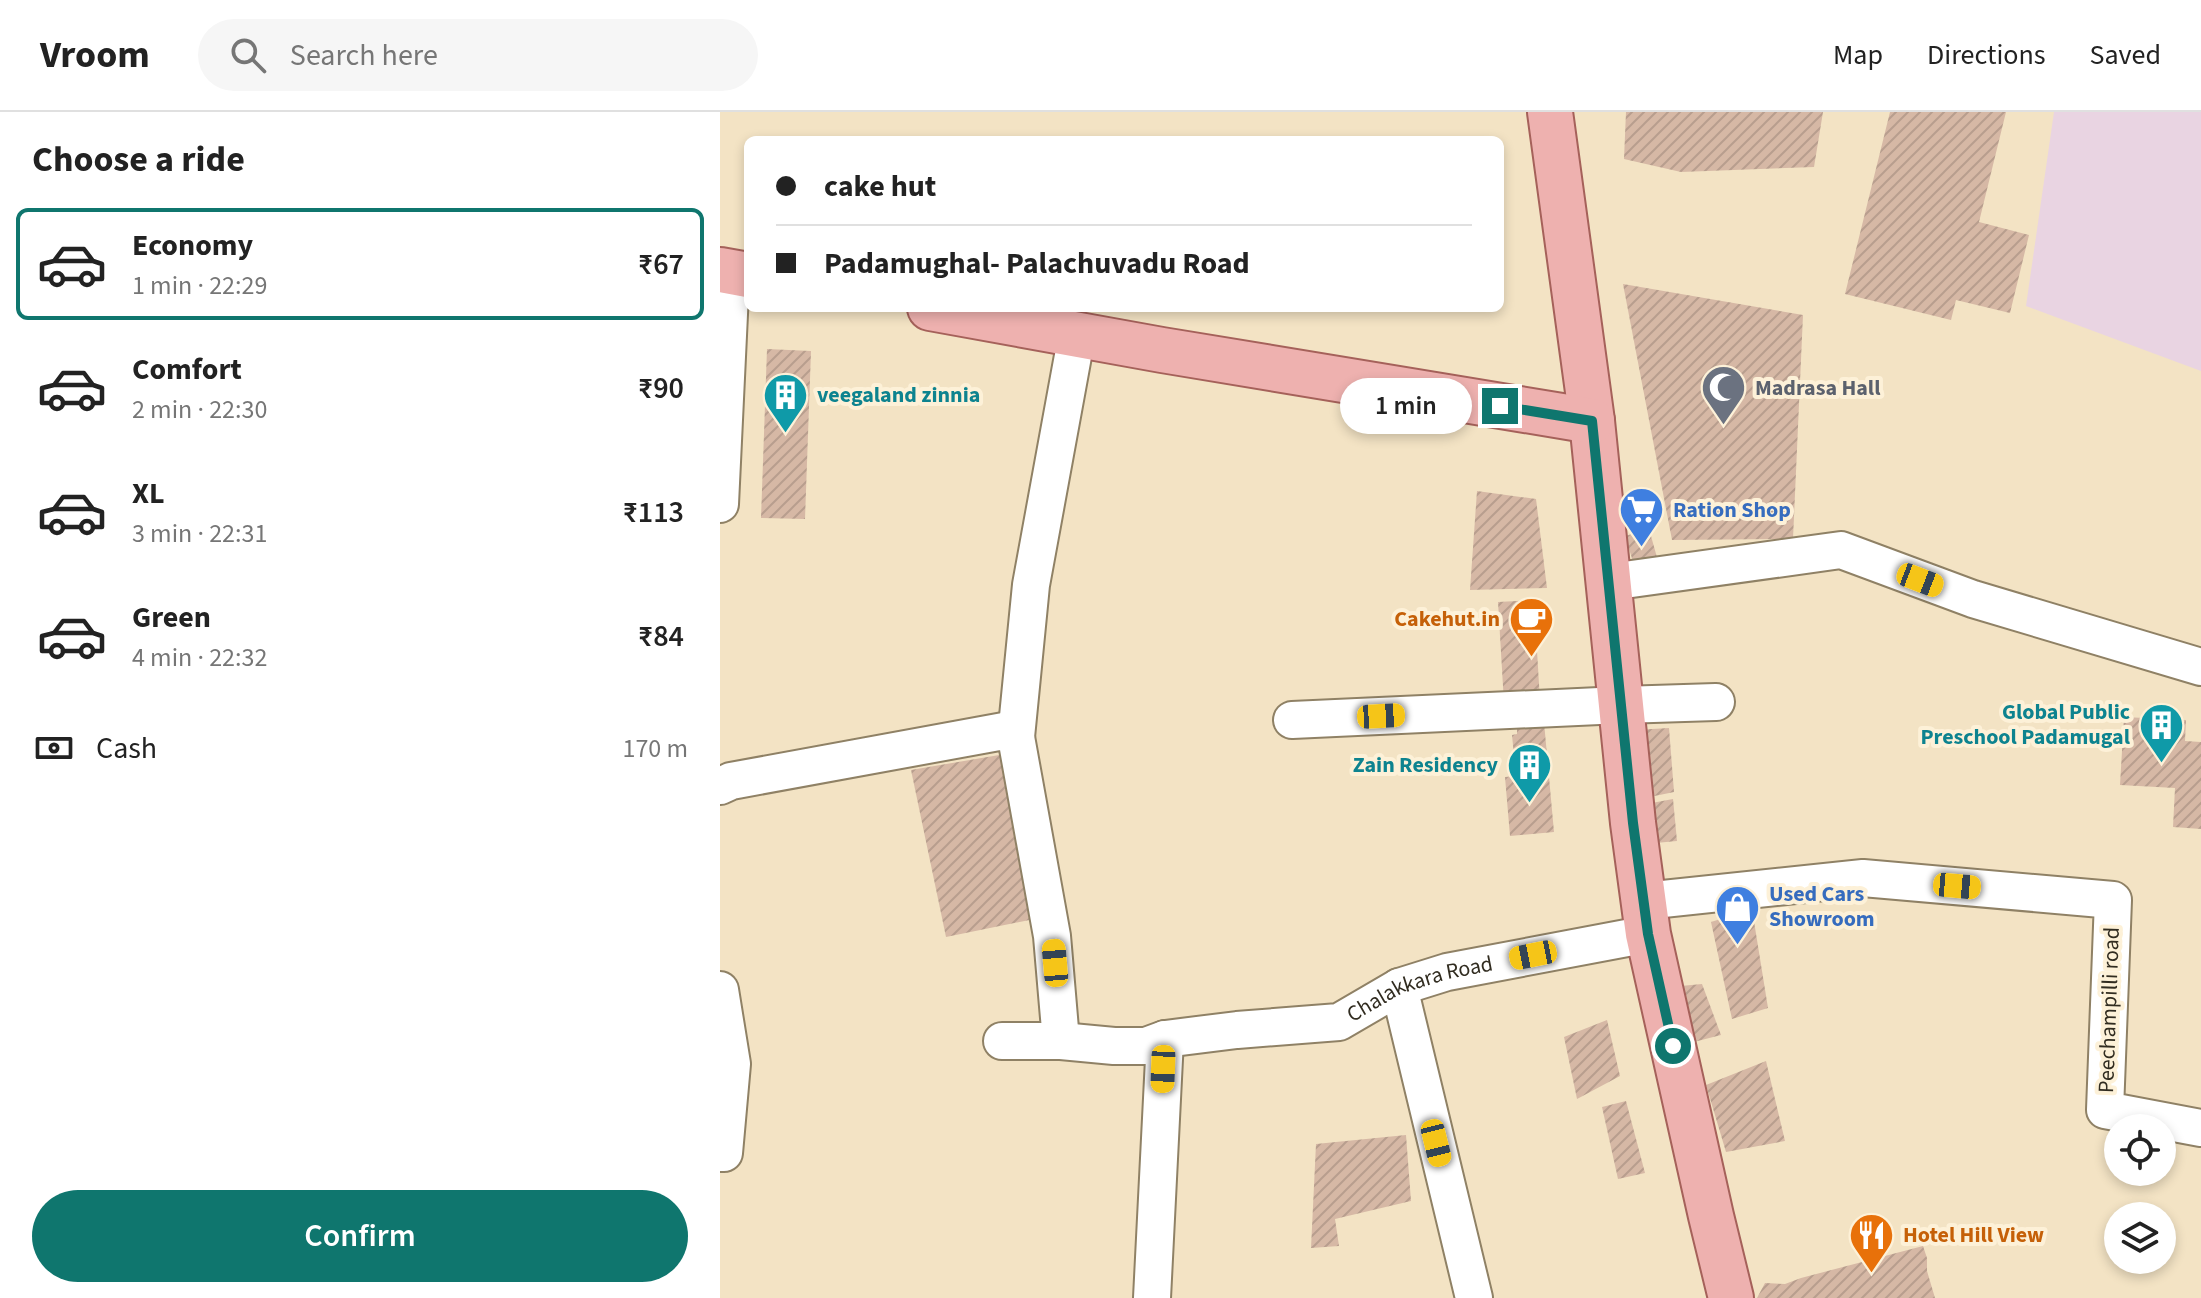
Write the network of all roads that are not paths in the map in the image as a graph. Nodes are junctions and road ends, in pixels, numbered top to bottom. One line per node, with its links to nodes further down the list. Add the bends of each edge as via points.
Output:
1 (1550, 112): 5 (main road)
2 (733, 272): 6 (street)
3 (953, 312): 4 (main road)
4 (1077, 334): 5 (main road); 12 (street, via 1031,585)
5 (1592, 421): 7 (main road)
6 (720, 504)
7 (1610, 582): 8 (street, via 1841,550 1973,599); 10 (main road)
8 (2201, 667)
9 (1716, 702): 10 (street)
10 (1621, 705): 11 (street); 14 (main road)
11 (1292, 720)
12 (1016, 737): 13 (street, via 1004,731); 19 (street, via 1052,936)
13 (720, 786)
14 (1646, 917): 15 (street, Chalakkara Road); 20 (street, Peechampilli road, via 1863,878 2113,900 2105,1110); 24 (main road)
15 (1399, 987): 17 (street, Chalakkara Road, via 1339,1022); 23 (street)
16 (720, 990): 21 (street, via 732,1064)
17 (1165, 1039): 19 (street, Chalakkara Road, via 1146,1046); 22 (street)
18 (1002, 1041): 19 (street, Chalakkara Road)
19 (1061, 1041)
20 (2201, 1128)
21 (720, 1153)
22 (1152, 1298)
23 (1474, 1298)
24 (1731, 1298)

